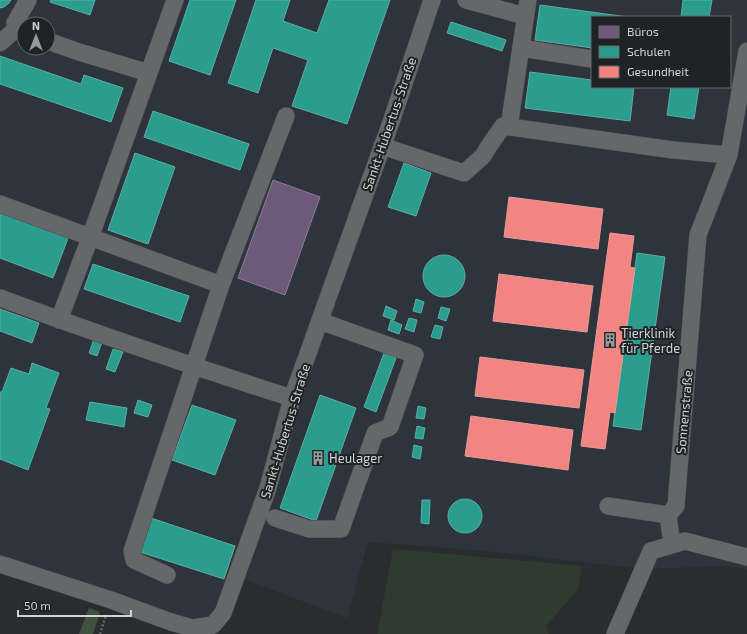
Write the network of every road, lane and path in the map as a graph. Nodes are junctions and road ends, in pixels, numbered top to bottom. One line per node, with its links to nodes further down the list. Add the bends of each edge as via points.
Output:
1 (28, 0): 6 (street)
2 (175, 0): 13 (street)
3 (432, 0): 16 (street, Sankt-Hubertus-Straße)
4 (466, 0): 5 (street)
5 (527, 8): 10 (street)
6 (19, 16)
7 (16, 33): 8 (street)
8 (0, 43)
9 (56, 44): 13 (street)
10 (521, 48): 12 (street); 15 (street)
11 (747, 51): 17 (street, Sonnenstraße)
12 (591, 59)
13 (149, 74): 19 (street)
14 (286, 116): 20 (street)
15 (509, 127): 16 (street, via 503,126 484,156 464,173); 17 (street, via 673,150)
16 (382, 146): 23 (street, Sankt-Hubertus-Straße)
17 (729, 155): 27 (street, Sonnenstraße, via 698,235 676,506)
18 (0, 204): 19 (street)
19 (90, 238): 20 (street); 22 (street)
20 (221, 285): 24 (street)
21 (0, 298): 22 (street)
22 (59, 320): 24 (street)
23 (320, 321): 25 (street, Sankt-Hubertus-Straße); 28 (street, via 415,355 390,426 375,433 341,529 310,529)
24 (194, 366): 25 (street); 32 (street, via 132,551 134,560)
25 (292, 398): 34 (street, Sankt-Hubertus-Straße, via 268,488 223,613 213,625)
26 (608, 506): 27 (street)
27 (668, 515): 29 (street)
28 (275, 518)
29 (672, 544): 30 (street, via 685,540); 36 (street, via 651,551)
30 (747, 557)
31 (0, 564): 33 (street, Sankt-Hubertus-Straße)
32 (167, 575)
33 (111, 600): 34 (street, Sankt-Hubertus-Straße, via 171,622); 35 (path)
34 (203, 630)
35 (100, 634)
36 (614, 634)

